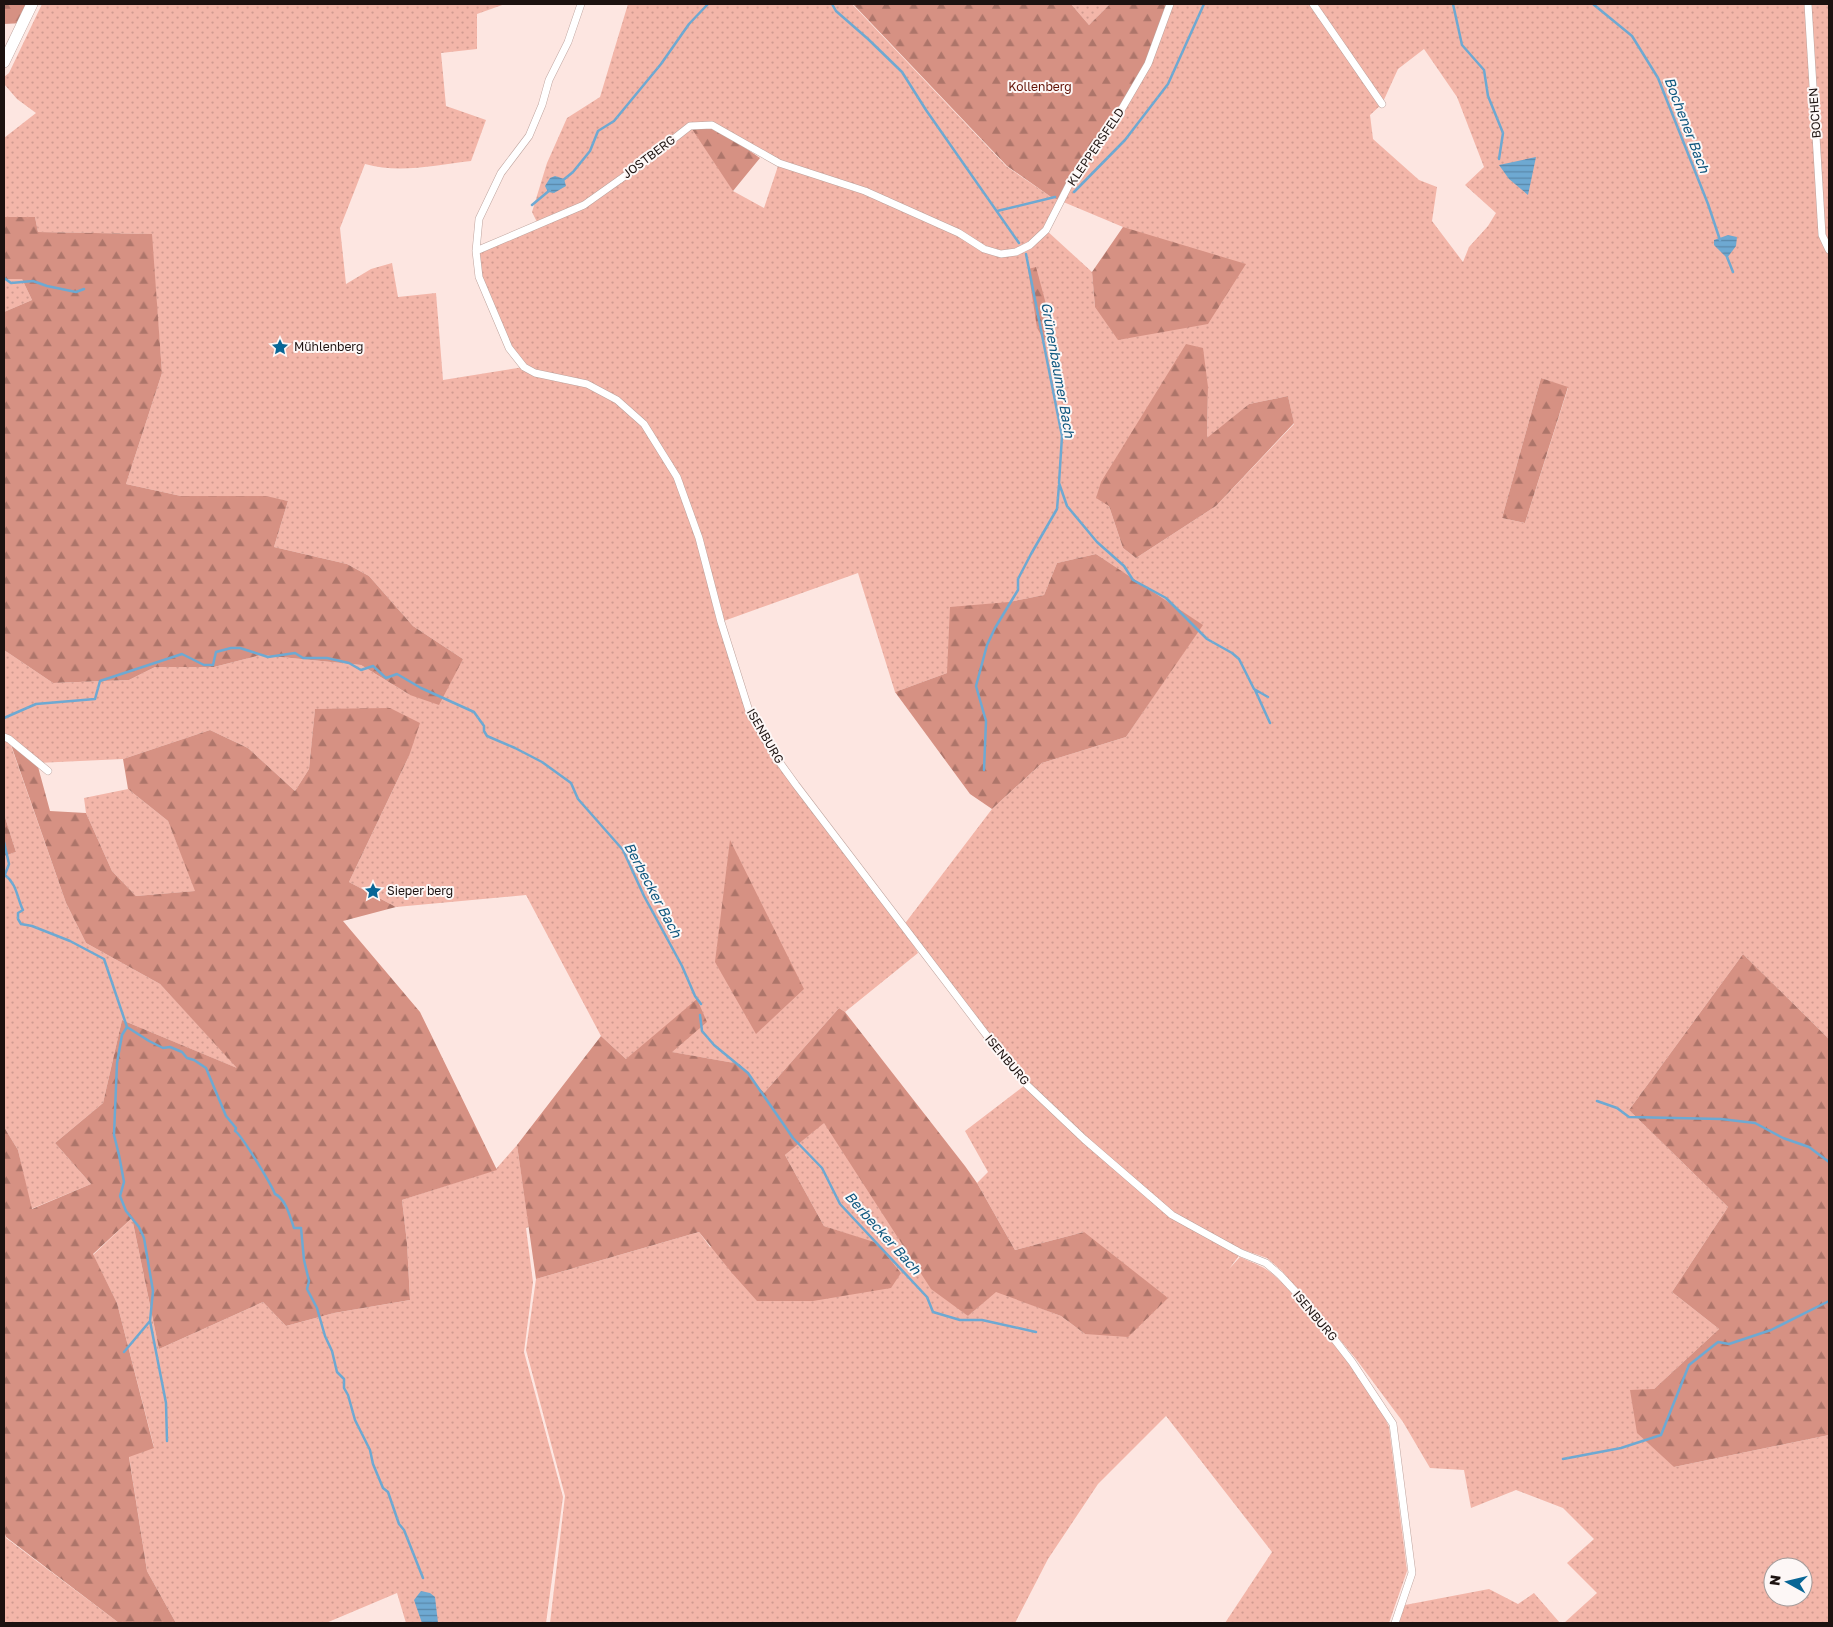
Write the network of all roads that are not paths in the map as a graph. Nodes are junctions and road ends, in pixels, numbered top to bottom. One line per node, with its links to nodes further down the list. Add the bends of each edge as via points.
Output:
1 (32, 4): 6 (main road)
2 (581, 4): 10 (street, via 529,136 501,173 479,219)
3 (1170, 4): 8 (street, KLEPPERSFELD, via 1148,64 1120,112 1072,179 1046,230 1030,245 1016,252 1000,254 984,249 959,233 865,191)
4 (1313, 4): 7 (street)
5 (1808, 4): 9 (street, BOCHEN, via 1822,234)
6 (4, 62)
7 (1382, 104)
8 (825, 178): 10 (street, JOSTBERG, via 779,163 712,125 690,126 584,205)
9 (1829, 250)
10 (476, 251): 13 (street, ISENBURG, via 479,277 509,348 524,367 535,373 587,384 617,400 644,424 677,477 699,538 720,622 750,714 775,756 994,1045 1027,1085 1172,1216 1266,1263 1280,1275 1352,1362 1393,1424 1412,1573)
11 (4, 737): 12 (street)
12 (48, 771)
13 (1395, 1623)

